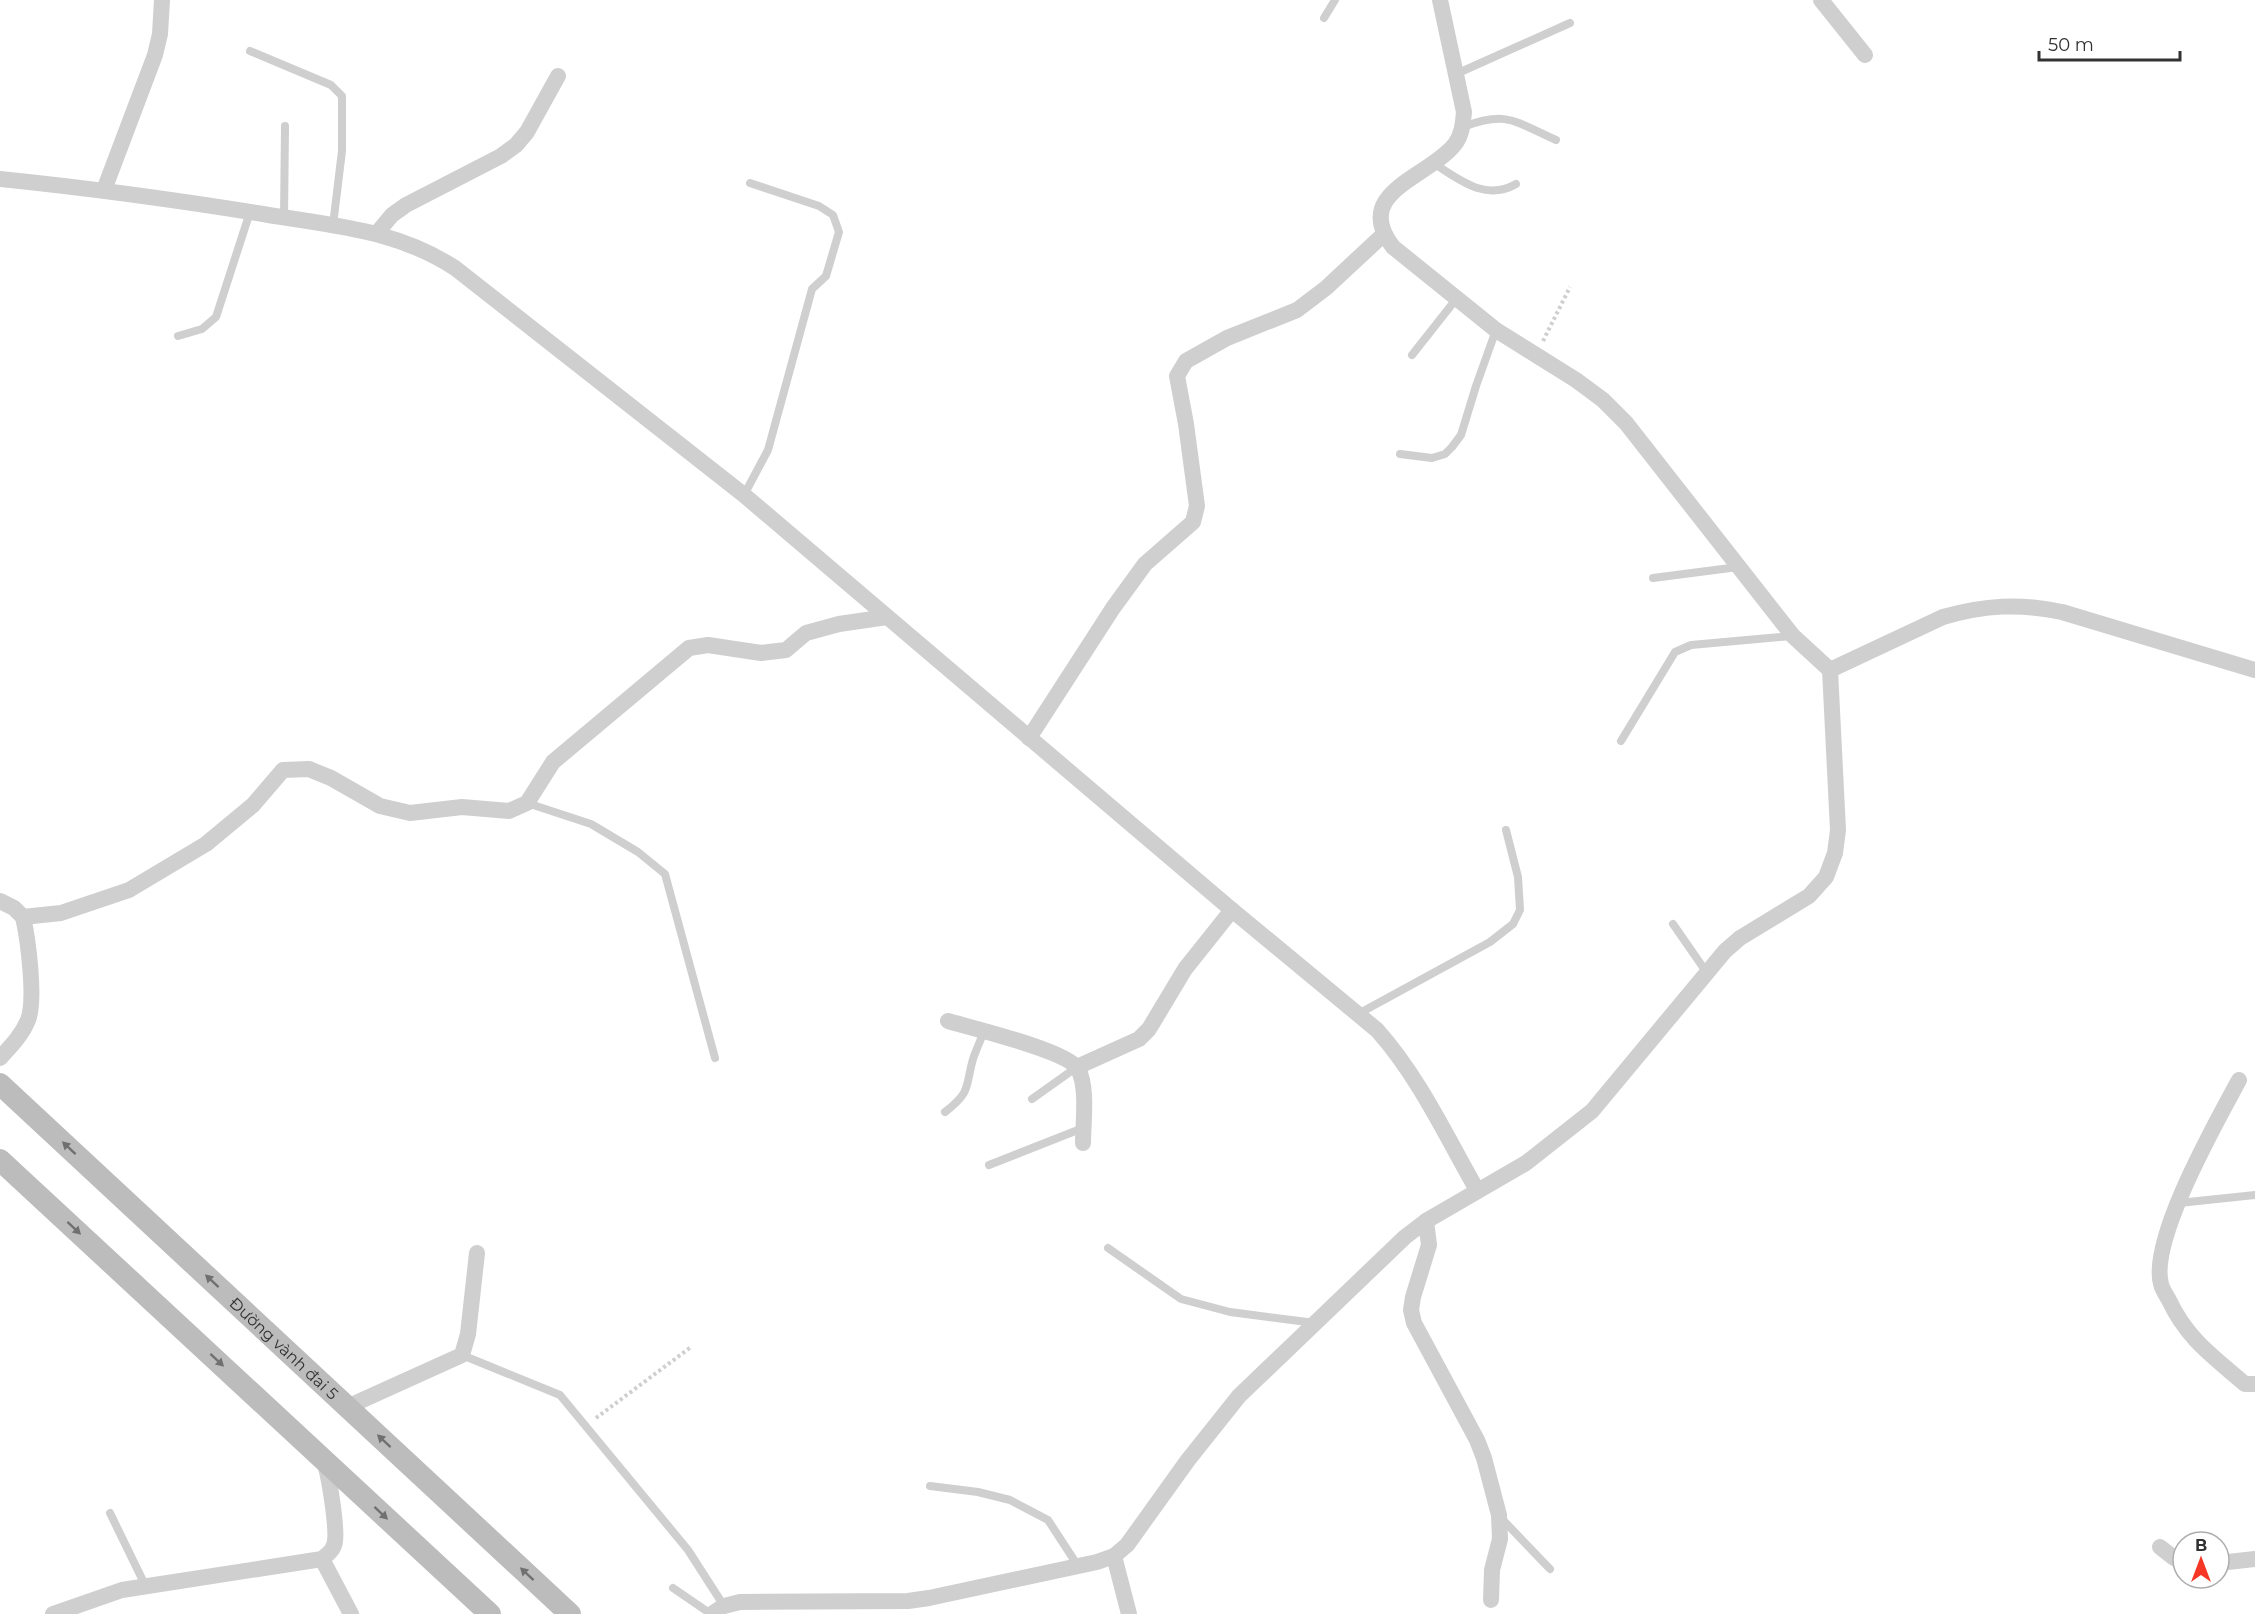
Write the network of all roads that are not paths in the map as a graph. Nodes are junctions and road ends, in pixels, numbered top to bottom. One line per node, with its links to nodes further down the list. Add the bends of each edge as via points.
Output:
1 (162, 0): 18 (street, via 155,55)
2 (1335, 0): 5 (lane)
3 (1440, 0): 9 (street)
4 (1821, 0): 8 (street)
5 (1324, 18)
6 (1570, 23): 9 (lane)
7 (250, 51): 21 (lane, via 331,85 342,96 342,152)
8 (1865, 55)
9 (1456, 74): 12 (street)
10 (558, 76): 22 (street, via 516,145 405,205)
11 (285, 126): 20 (lane)
12 (1463, 127): 13 (lane, via 1485,119 1510,119); 14 (street, via 1456,143)
13 (1556, 141)
14 (1432, 162): 17 (lane, via 1473,188 1495,192); 23 (street, via 1393,191 1383,206)
15 (0, 179): 18 (street)
16 (750, 183): 29 (lane, via 819,206 833,215 839,232 826,276 812,289 768,450)
17 (1516, 184)
18 (104, 190): 19 (street)
19 (250, 212): 20 (street); 26 (lane, via 216,317 202,329)
20 (284, 218): 21 (street)
21 (333, 225): 22 (street)
22 (377, 233): 29 (street, via 424,250 455,268)
23 (1383, 234): 24 (street); 36 (street, via 1297,310 1227,338 1186,361 1177,376 1197,506 1193,522 1145,564)
24 (1457, 298): 25 (street); 27 (lane)
25 (1497, 330): 28 (lane, via 1461,435 1452,447 1432,459); 30 (street, via 1603,400 1626,423)
26 (178, 336)
27 (1412, 355)
28 (1400, 454)
29 (744, 495): 32 (street)
30 (1738, 567): 31 (lane); 33 (street)
31 (1653, 579)
32 (887, 617): 36 (street); 38 (street, via 806,633 786,650 761,653 708,645 689,648 553,762)
33 (1793, 636): 34 (street); 37 (lane, via 1691,645 1675,652)
34 (1830, 670): 35 (street, via 1943,617 2012,605 2062,612); 44 (street, via 1838,830 1826,877 1809,896 1740,938)
35 (2255, 670)
36 (1029, 738): 41 (street)
37 (1621, 741)
38 (527, 803): 42 (street, via 508,811 462,807 410,813 380,806 309,769 284,770 253,805 206,844 129,890 61,913); 49 (lane, via 591,824 638,852 665,874)
39 (1506, 830): 45 (lane, via 1518,877 1520,910 1513,924 1490,942)
40 (0, 901): 42 (street)
41 (1232, 910): 45 (street); 50 (street, via 1185,969 1149,1029 1139,1039)
42 (23, 917): 48 (street, via 32,1000 29,1019)
43 (1672, 924): 44 (lane)
44 (1707, 973): 58 (street, via 1592,1111 1526,1163)
45 (1358, 1015): 58 (street, via 1396,1051)
46 (948, 1021): 47 (street)
47 (984, 1032): 50 (street, via 1050,1052); 54 (lane, via 973,1058 968,1087)
48 (0, 1058)
49 (715, 1058)
50 (1077, 1067): 53 (lane); 55 (street, via 1083,1082)
51 (2239, 1080): 60 (street, via 2201,1151)
52 (0, 1084): 67 (main road, Đường vành đai 5, one-way to 52)
53 (1032, 1099)
54 (945, 1112)
55 (1083, 1136): 57 (lane)
56 (0, 1160): 68 (main road, one-way to 68)
57 (989, 1165)
58 (1477, 1190): 61 (street)
59 (2255, 1194): 60 (lane)
60 (2179, 1203): 66 (street, via 2160,1256 2160,1283 2178,1319 2199,1346 2245,1384)
61 (1426, 1221): 64 (street); 71 (street, via 1429,1245 1413,1297 1414,1323 1477,1440)
62 (1108, 1248): 64 (lane, via 1181,1299 1230,1312)
63 (477, 1253): 65 (street)
64 (1315, 1323): 73 (street, via 1239,1396 1127,1545)
65 (462, 1354): 67 (street); 83 (lane, via 560,1395 688,1550)
66 (2255, 1384)
67 (347, 1407): 87 (main road, Đường vành đai 5, one-way to 67)
68 (323, 1459): 75 (street, via 329,1474 335,1540 331,1552); 86 (main road, one-way to 86)
69 (930, 1486): 78 (lane, via 1010,1500 1048,1520)
70 (110, 1513): 80 (lane)
71 (1498, 1515): 79 (lane); 82 (street, via 1500,1539 1492,1570)
72 (2160, 1547): 74 (street)
73 (1114, 1556): 78 (street); 88 (street)
74 (2171, 1556)
75 (322, 1559): 80 (street); 85 (street)
76 (2255, 1559): 77 (street)
77 (2231, 1562)
78 (1078, 1566): 83 (street, via 908,1601 740,1602)
79 (1550, 1569)
80 (146, 1587): 84 (street, via 103,1596)
81 (673, 1588): 83 (lane)
82 (1491, 1600)
83 (716, 1611)
84 (53, 1614)
85 (351, 1614)
86 (490, 1614)
87 (570, 1614)
88 (1129, 1614)

